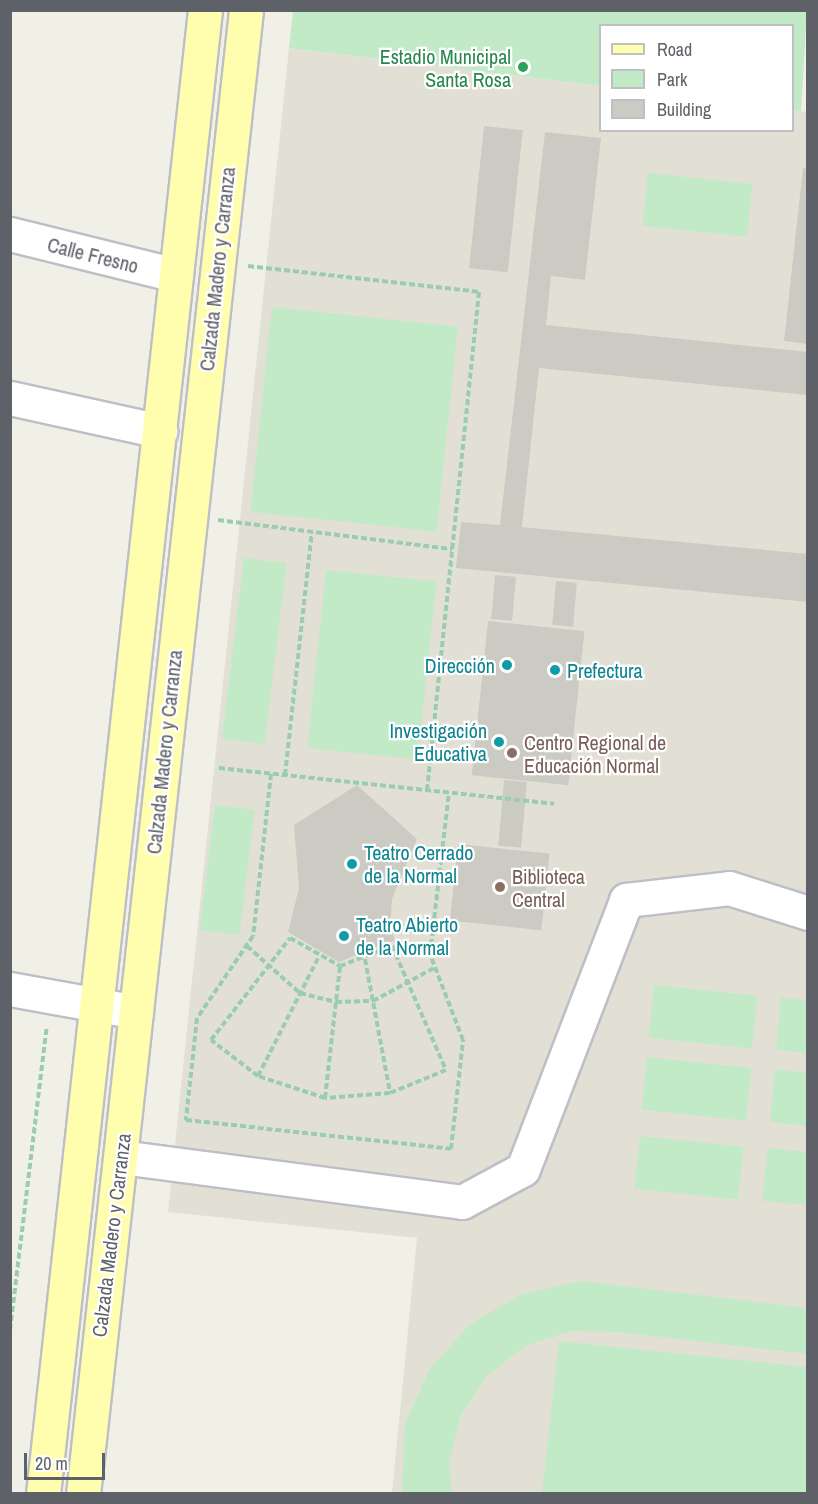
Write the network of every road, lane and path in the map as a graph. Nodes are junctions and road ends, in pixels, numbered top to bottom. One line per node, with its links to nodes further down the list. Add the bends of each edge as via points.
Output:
1 (206, 10): 5 (main road, Calzada Madero y Carranza)
2 (246, 10): 4 (main road, Calzada Madero y Carranza)
3 (10, 234): 5 (street, Calle Fresno)
4 (218, 263): 8 (main road, Calzada Madero y Carranza); 10 (path, via 479,292)
5 (177, 275): 7 (main road, Calzada Madero y Carranza)
6 (10, 398): 7 (street)
7 (159, 430): 30 (main road, Calzada Madero y Carranza)
8 (189, 517): 9 (path); 31 (main road, Calzada Madero y Carranza)
9 (312, 532): 10 (path); 13 (path)
10 (452, 549): 14 (path)
11 (219, 768): 12 (path)
12 (271, 774): 13 (path); 18 (path, via 254,936)
13 (285, 775): 14 (path)
14 (427, 790): 15 (path)
15 (449, 793): 16 (path); 22 (path, via 430,954)
16 (554, 804)
17 (807, 913): 35 (street, via 729,888 626,900 524,1169 462,1202)
18 (247, 946): 22 (path, via 197,1018 186,1120 452,1149 463,1040); 23 (path)
19 (318, 958): 21 (path); 23 (path, via 290,938); 26 (path)
20 (365, 959): 21 (path); 24 (path, via 392,946); 28 (path)
21 (340, 966): 29 (path)
22 (436, 967): 24 (path)
23 (266, 968): 26 (path); 32 (path, via 211,1040)
24 (408, 984): 28 (path); 33 (path, via 446,1070)
25 (10, 989): 27 (street)
26 (300, 993): 29 (path); 32 (path)
27 (51, 996): 30 (street); 36 (path)
28 (373, 1000): 29 (path); 33 (path)
29 (336, 1002): 34 (path)
30 (97, 1004): 31 (street); 37 (main road, Calzada Madero y Carranza)
31 (136, 1012): 35 (main road, Calzada Madero y Carranza)
32 (258, 1076): 34 (path)
33 (390, 1093): 34 (path)
34 (325, 1098)
35 (121, 1157): 38 (main road, Calzada Madero y Carranza)
36 (10, 1330)
37 (56, 1374): 38 (main road); 39 (main road, Calzada Madero y Carranza)
38 (95, 1376): 40 (main road, Calzada Madero y Carranza)
39 (43, 1494)
40 (83, 1494)

